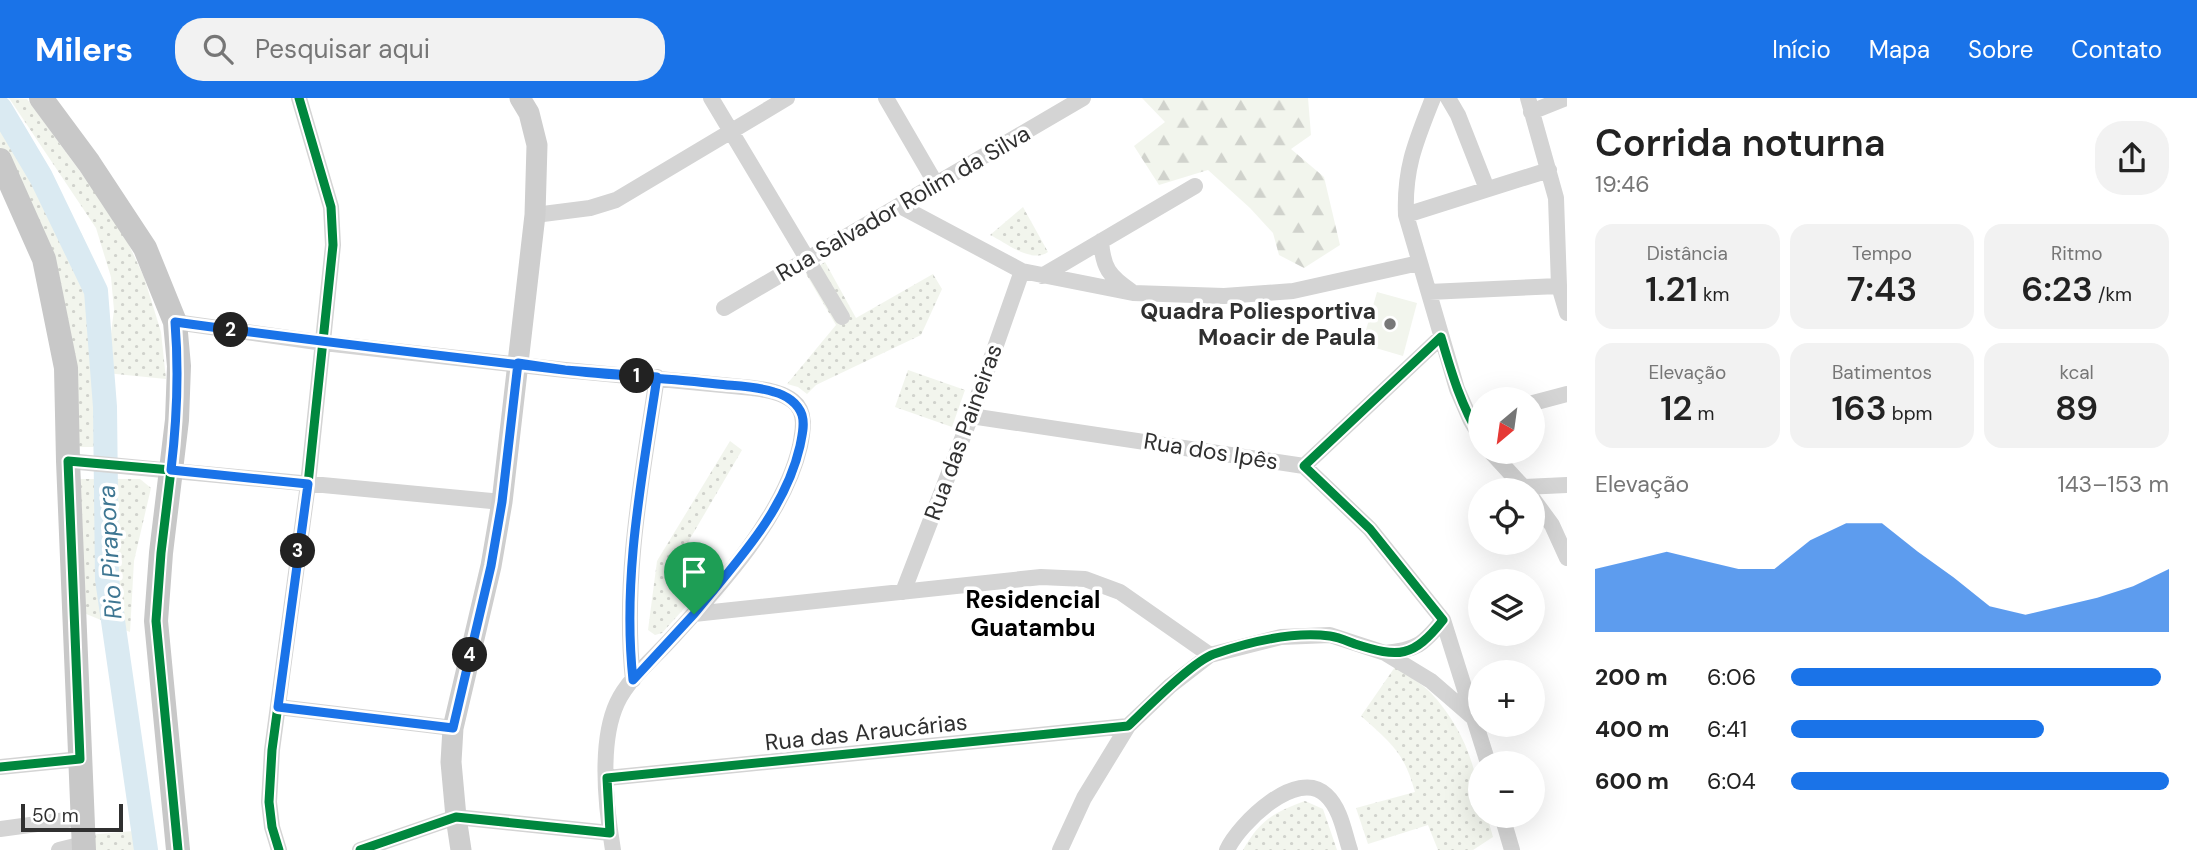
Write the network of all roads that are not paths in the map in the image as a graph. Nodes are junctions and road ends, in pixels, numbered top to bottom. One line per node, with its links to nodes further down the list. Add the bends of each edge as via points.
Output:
1 (41, 98): 33 (main road, via 145,248)
2 (299, 98): 35 (street, via 331,207 333,245)
3 (520, 98): 20 (street, via 537,145)
4 (711, 98): 12 (street)
5 (787, 98): 12 (street)
6 (886, 98): 15 (street)
7 (1083, 98): 15 (street, Rua Salvador Rolim da Silva)
8 (1433, 98): 21 (street, via 1410,156)
9 (1448, 98): 17 (street)
10 (1566, 98): 11 (street)
11 (1530, 105): 14 (street)
12 (730, 131): 20 (street, via 616,200); 23 (street)
13 (0, 160): 42 (main road, via 44,258 66,368)
14 (1549, 170): 17 (street); 18 (street)
15 (936, 184): 19 (street, Rua Salvador Rolim da Silva)
16 (1195, 186): 22 (street)
17 (1487, 189): 21 (street)
18 (1561, 198): 27 (street)
19 (900, 206): 23 (street, Rua Salvador Rolim da Silva); 25 (street)
20 (535, 215): 36 (street)
21 (1406, 215): 24 (street)
22 (1101, 241): 26 (street); 29 (street, via 1108,272)
23 (807, 260): 30 (street, Rua Salvador Rolim da Silva); 32 (street)
24 (1419, 263): 28 (street); 29 (street, via 1293,291 1224,296)
25 (1022, 271): 26 (street); 41 (street, Rua das Paineiras)
26 (1042, 276): 29 (street)
27 (1559, 286): 28 (street); 31 (street)
28 (1429, 292): 34 (street)
29 (1133, 293)
30 (724, 308)
31 (1567, 313)
32 (842, 317)
33 (175, 322): 35 (street); 45 (main road, via 178,407)
34 (1441, 337): 40 (street, via 1457,389); 44 (street)
35 (324, 343): 36 (street); 47 (street)
36 (518, 363): 37 (street); 50 (street)
37 (657, 377): 54 (street, via 775,392 793,401 802,413 796,463 779,499 752,542); 58 (street, via 633,535 629,643)
38 (1567, 394): 39 (street)
39 (1545, 400)
40 (1468, 406)
41 (971, 416): 44 (street, Rua dos Ipês); 53 (street, Rua das Paineiras)
42 (74, 461): 45 (street); 64 (main road)
43 (1503, 464): 46 (street)
44 (1304, 466): 55 (street, Rua dos Ipês, via 1370,529)
45 (171, 470): 47 (street); 73 (main road, via 156,621)
46 (1515, 478)
47 (308, 484): 50 (street); 60 (street)
48 (1567, 485): 49 (street)
49 (1545, 489)
50 (502, 502): 63 (street)
51 (1545, 515): 52 (street)
52 (1567, 558)
53 (903, 592): 54 (street); 57 (street, via 1041,577 1085,579 1120,592)
54 (694, 614): 58 (street)
55 (1443, 620): 56 (street, via 1427,640 1411,650); 59 (street, Rua dos Ipês)
56 (1385, 653): 57 (street, via 1330,635 1281,637); 61 (street, via 1432,681)
57 (1210, 654): 62 (street)
58 (633, 680): 66 (street, via 618,700 609,725)
59 (1468, 696)
60 (278, 707): 63 (street); 74 (street, via 270,802)
61 (1468, 713)
62 (1128, 726): 66 (street, Rua das Araucárias); 78 (street, via 1084,798)
63 (453, 728): 67 (street)
64 (80, 759): 65 (street); 68 (main road)
65 (0, 767)
66 (607, 778): 71 (street)
67 (456, 817): 71 (street); 75 (street); 76 (street)
68 (82, 818): 70 (street); 72 (main road)
69 (1506, 828): 81 (street)
70 (0, 829)
71 (610, 833): 77 (street)
72 (75, 848)
73 (178, 850)
74 (279, 850)
75 (360, 850)
76 (461, 850)
77 (613, 850)
78 (1060, 850)
79 (1227, 850): 80 (street, via 1258,813 1286,791 1307,787 1325,793 1338,811)
80 (1350, 850)
81 (1512, 850)

